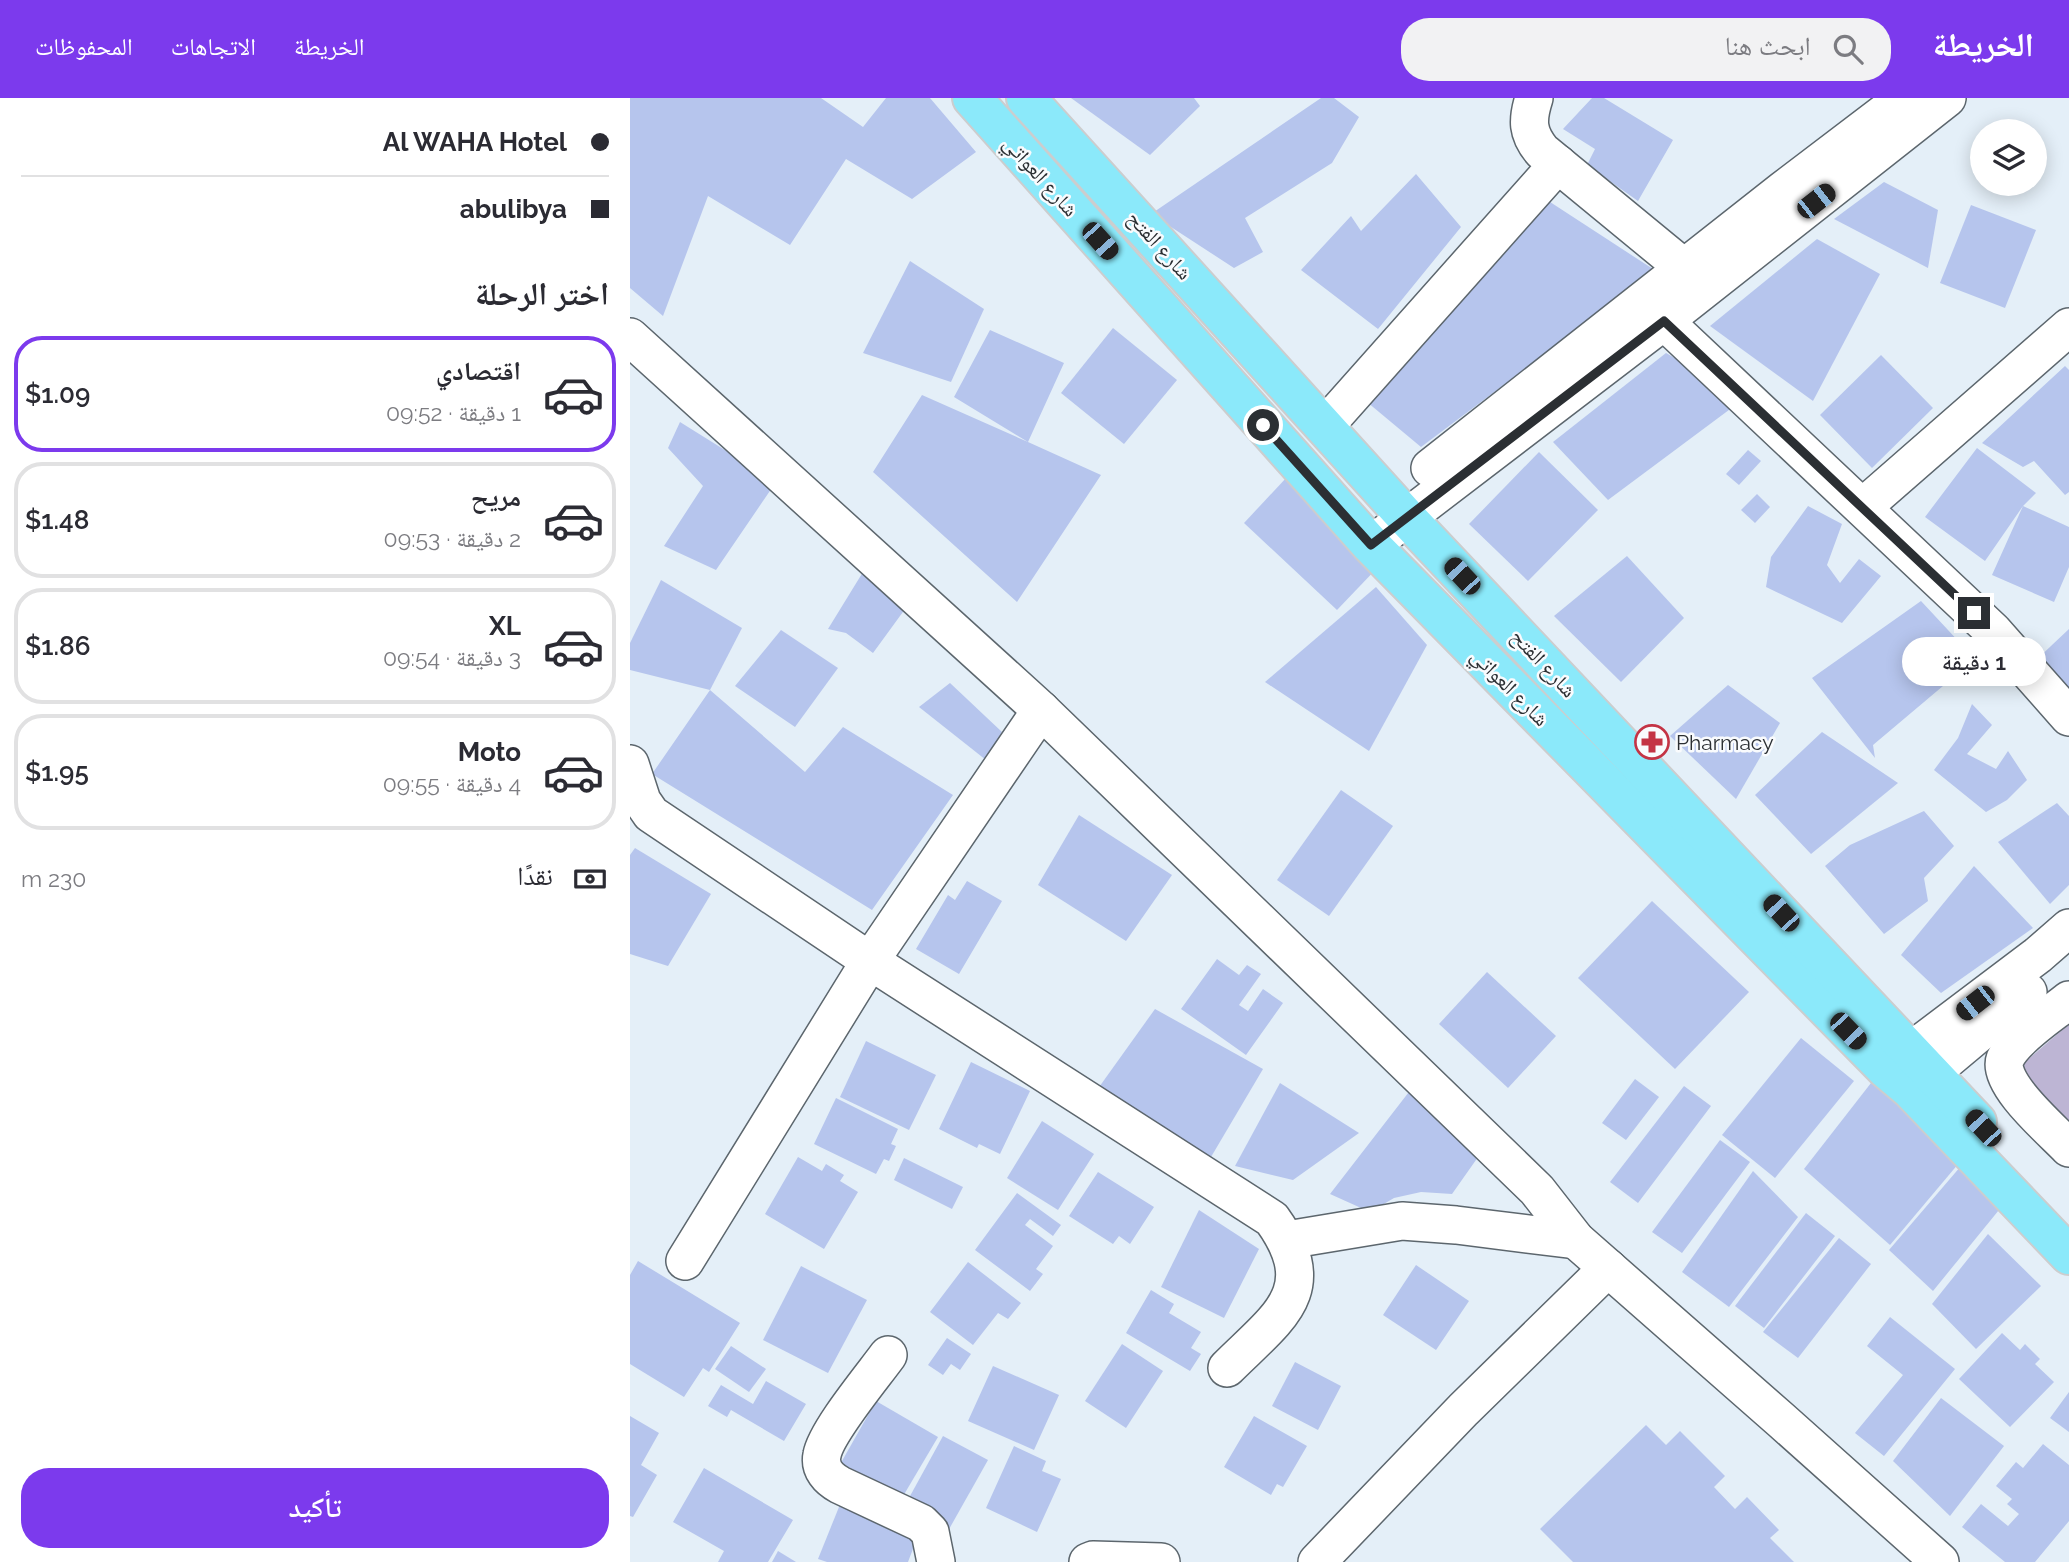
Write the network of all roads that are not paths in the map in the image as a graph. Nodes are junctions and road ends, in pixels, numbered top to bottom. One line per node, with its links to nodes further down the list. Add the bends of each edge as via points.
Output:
1 (972, 98): 14 (main road, شارع العواتي)
2 (1026, 98): 11 (main road, شارع الفتح)
3 (1534, 98): 6 (street, via 1529,131)
4 (1904, 98): 7 (street)
5 (1947, 98): 8 (street)
6 (1558, 164): 7 (street); 11 (street)
7 (1684, 267): 12 (street)
8 (1664, 321): 12 (street); 13 (street)
9 (2069, 328): 13 (street)
10 (630, 337): 15 (street)
11 (1325, 426): 12 (main road, شارع الفتح)
12 (1398, 508): 14 (street); 22 (main road, شارع الفتح)
13 (1863, 508): 16 (street, via 1993,631)
14 (1362, 536): 22 (main road, شارع العواتي)
15 (1041, 710): 20 (street); 26 (street, via 1537,1189)
16 (2069, 717)
17 (630, 764): 20 (street, via 651,814)
18 (2069, 928): 22 (street)
19 (2069, 959): 22 (street)
20 (870, 961): 25 (street, via 1272,1219); 28 (street)
21 (2069, 1000): 23 (street, via 2015,1044 2004,1067 2015,1091)
22 (1910, 1071): 24 (main road, شارع الفتح); 27 (main road, شارع العواتي)
23 (2069, 1148)
24 (2069, 1221)
25 (1287, 1240): 26 (street, via 1402,1221); 31 (street, via 1295,1259 1296,1282 1288,1302)
26 (1576, 1240): 29 (street)
27 (2069, 1255)
28 (685, 1261)
29 (1608, 1268): 35 (street); 36 (street)
30 (888, 1355): 32 (street, via 830,1436 821,1456 823,1468 829,1479 921,1523 930,1532)
31 (1227, 1368)
32 (936, 1562)
33 (1088, 1562): 34 (street)
34 (1161, 1562)
35 (1317, 1562)
36 (1940, 1562)

